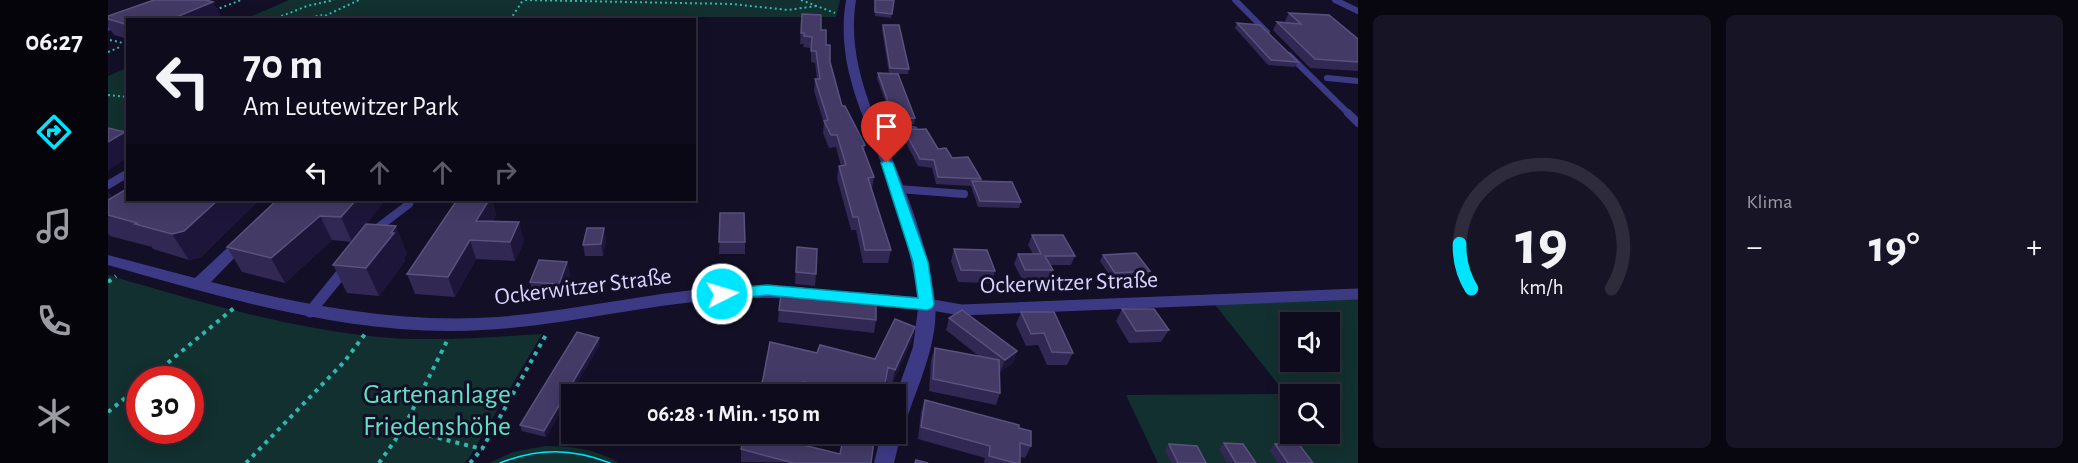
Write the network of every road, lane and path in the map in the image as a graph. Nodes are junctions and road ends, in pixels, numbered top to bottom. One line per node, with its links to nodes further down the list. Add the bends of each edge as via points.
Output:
1 (241, 0): 13 (path)
2 (334, 0): 15 (path)
3 (359, 0): 14 (path)
4 (524, 0): 11 (path, via 732,4 788,10); 18 (path)
5 (801, 0): 10 (path)
6 (812, 0): 10 (path)
7 (851, 0): 19 (street)
8 (1235, 0): 23 (lane)
9 (1335, 0): 12 (lane)
10 (810, 3): 11 (path)
11 (816, 6): 19 (path)
12 (1358, 11)
13 (208, 13)
14 (329, 14): 16 (path); 17 (path)
15 (278, 18)
16 (310, 18)
17 (320, 18)
18 (511, 18)
19 (848, 18): 34 (street, via 854,72)
20 (126, 20): 21 (street)
21 (108, 28)
22 (108, 39): 24 (path)
23 (1275, 40)
24 (126, 44)
25 (120, 47): 27 (path)
26 (1282, 47): 32 (lane)
27 (108, 52)
28 (1327, 78): 29 (lane)
29 (1358, 81)
30 (108, 96): 31 (path)
31 (126, 97)
32 (1358, 123)
33 (926, 130): 34 (lane)
34 (873, 131): 37 (street)
35 (126, 174): 36 (lane)
36 (108, 185)
37 (897, 189): 38 (lane); 49 (street, via 920,262)
38 (964, 194)
39 (409, 204): 41 (lane)
40 (254, 231): 44 (street)
41 (366, 239)
42 (108, 260): 44 (street, Ockerwitzer Straße)
43 (351, 260): 50 (lane)
44 (198, 285): 48 (street, Ockerwitzer Straße)
45 (813, 294): 51 (street, Ockerwitzer Straße, via 767,290 665,300)
46 (1358, 294): 49 (lane, Ockerwitzer Straße, via 961,310)
47 (835, 296): 49 (street, Ockerwitzer Straße)
48 (247, 297): 50 (street, Ockerwitzer Straße); 54 (path)
49 (927, 304): 55 (street, via 922,347)
50 (310, 312): 52 (street, Ockerwitzer Straße)
51 (556, 317): 53 (street, Ockerwitzer Straße); 60 (path)
52 (375, 321): 53 (street, Ockerwitzer Straße); 61 (path, via 344,362)
53 (455, 325): 58 (path)
54 (164, 366)
55 (906, 392)
56 (126, 397): 57 (path)
57 (108, 412)
58 (403, 429): 60 (path); 62 (path)
59 (889, 444): 64 (street)
60 (482, 449): 63 (path)
61 (246, 463)
62 (379, 463)
63 (471, 463)
64 (884, 463)

